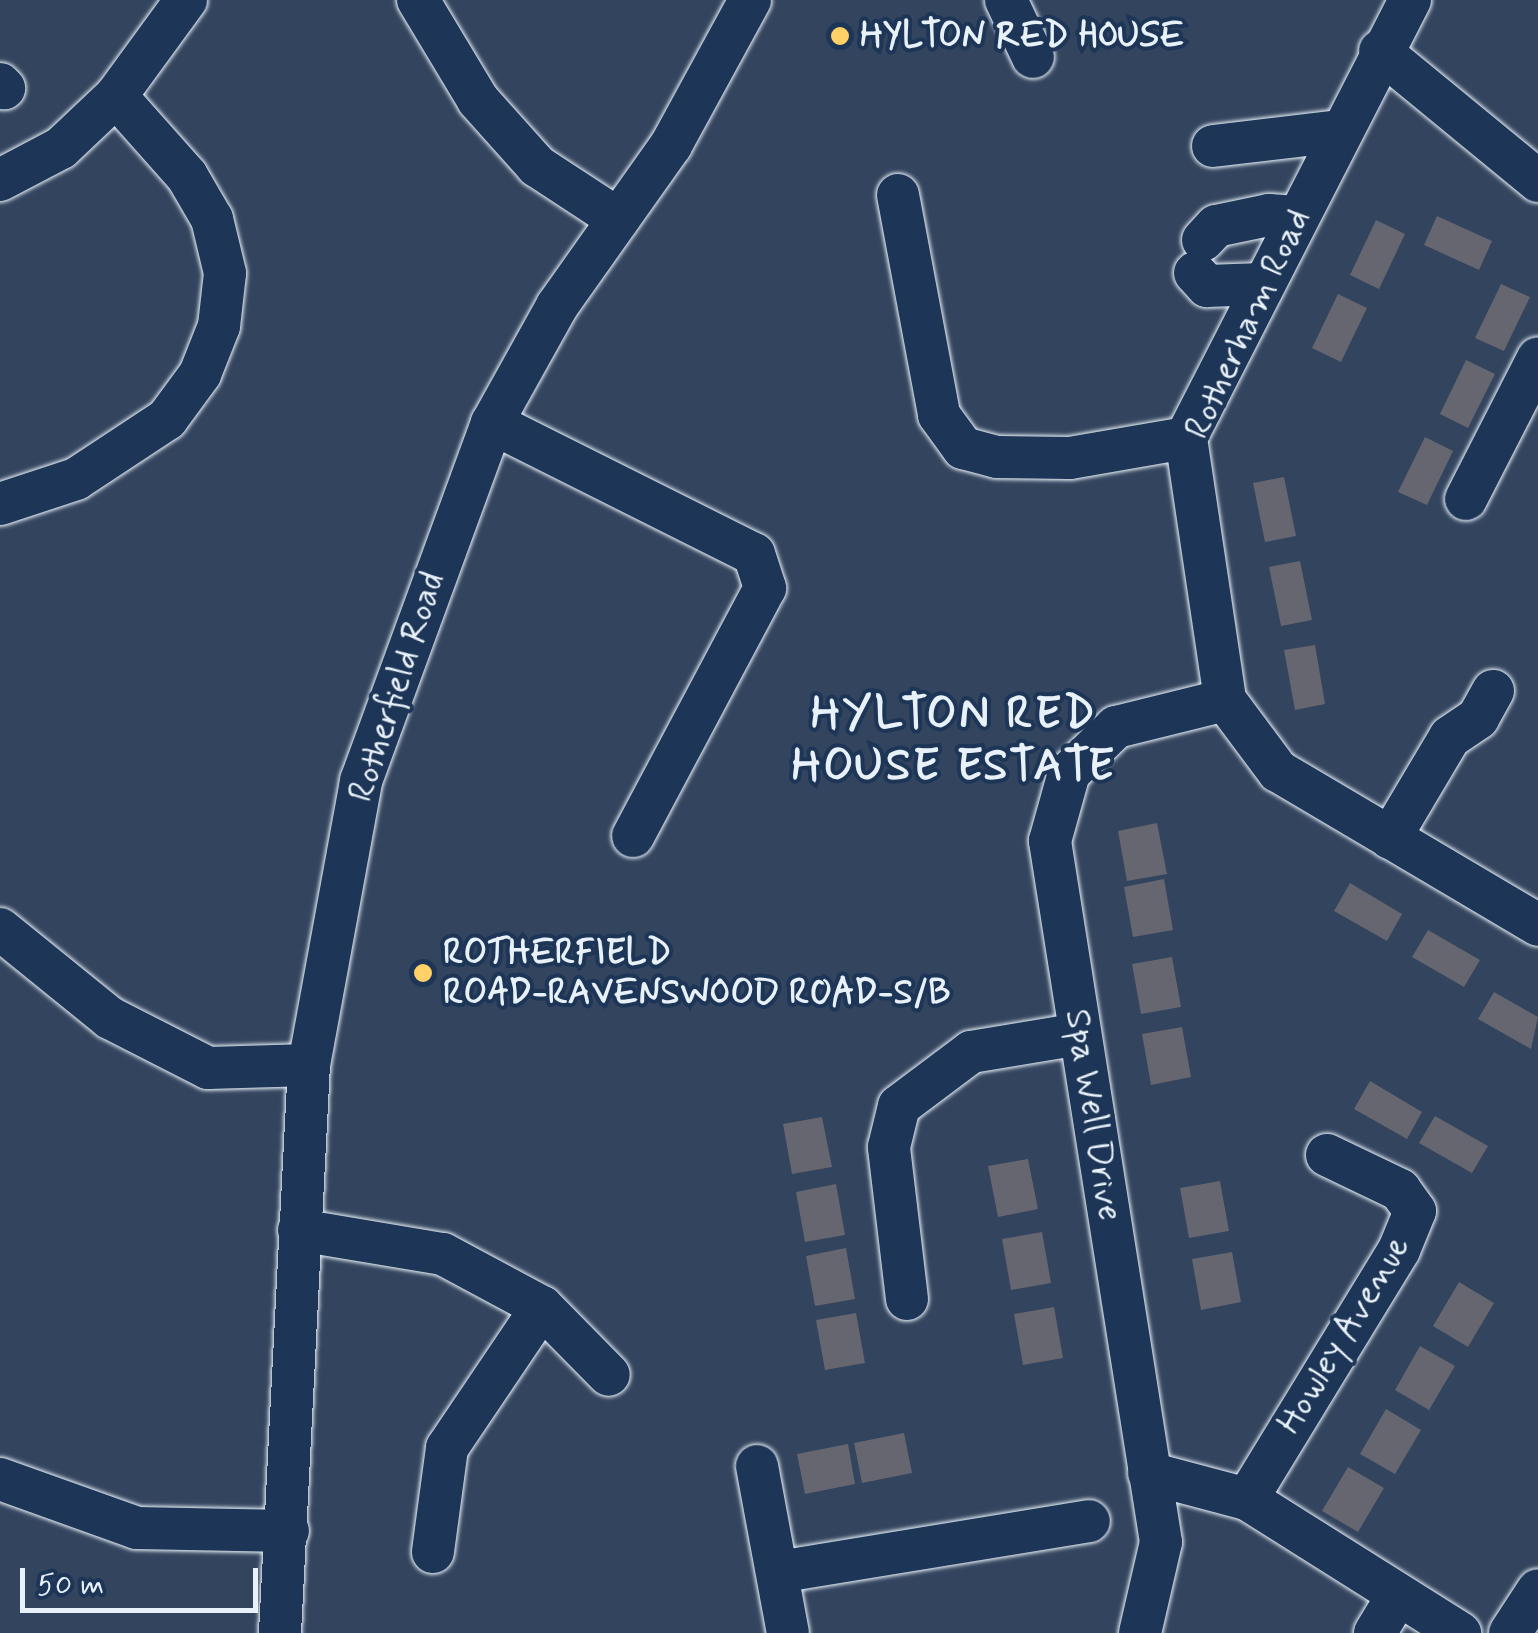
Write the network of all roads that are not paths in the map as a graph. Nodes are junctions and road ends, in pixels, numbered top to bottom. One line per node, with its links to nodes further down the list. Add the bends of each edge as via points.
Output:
1 (186, 0): 10 (street)
2 (418, 0): 17 (street, via 478,100 537,166)
3 (707, 0): 7 (street)
4 (750, 0): 7 (street, Rotherfield Road)
5 (1006, 0): 9 (street)
6 (1410, 0): 8 (street, Rotherham Road)
7 (722, 45): 17 (street, Rotherfield Road, via 671,145)
8 (1380, 51): 11 (street, Rotherham Road); 14 (street)
9 (1033, 57)
10 (116, 96): 13 (street, via 62,148); 23 (street, via 177,163 212,220 225,273 219,326 200,374 167,419 76,479)
11 (1341, 131): 12 (street); 16 (street, Rotherham Road)
12 (1213, 146)
13 (0, 180)
14 (1538, 180)
15 (898, 195): 21 (street, via 939,415 964,448 997,458 1070,458)
16 (1301, 209): 18 (street, Rotherham Road); 18 (street, via 1206,241 1206,286)
17 (618, 219): 20 (street, Rotherfield Road, via 557,306)
18 (1262, 284): 21 (street, Rotherham Road)
19 (1538, 358): 22 (street)
20 (492, 423): 26 (street, via 754,554 765,588); 31 (street, Rotherfield Road, via 361,781)
21 (1186, 438): 25 (street, Rotherham Road)
22 (1466, 498)
23 (0, 504)
24 (1493, 691): 27 (street, via 1478,718 1450,736)
25 (1225, 700): 27 (street, Rotherham Road, via 1278,772); 30 (street, Spa Well Drive, via 1116,727 1069,773 1050,841)
26 (633, 836)
27 (1390, 838): 28 (street, Rotherham Road)
28 (1538, 924)
29 (0, 928): 31 (street, via 110,1018 208,1068)
30 (1080, 1034): 34 (street, via 971,1052 899,1106 888,1147); 38 (street, Spa Well Drive)
31 (309, 1065): 33 (street, Rotherfield Road)
32 (1327, 1155): 40 (street, Howley Avenue, via 1400,1190 1416,1210 1399,1250)
33 (299, 1230): 35 (street, via 443,1254); 42 (street, Rotherfield Road)
34 (907, 1298)
35 (542, 1306): 36 (street); 43 (street, via 447,1448 434,1504)
36 (609, 1375)
37 (757, 1466): 44 (street)
38 (1149, 1473): 40 (street); 49 (street, Spa Well Drive, via 1161,1542)
39 (0, 1479): 42 (street, via 137,1528)
40 (1246, 1499): 46 (street)
41 (1089, 1522): 44 (street)
42 (288, 1531): 47 (street, Rotherfield Road)
43 (433, 1552)
44 (778, 1572): 48 (street)
45 (1538, 1590): 52 (street)
46 (1398, 1594): 50 (street); 51 (street)
47 (280, 1633)
48 (788, 1633)
49 (1140, 1633)
50 (1375, 1633)
51 (1460, 1633)
52 (1510, 1633)

